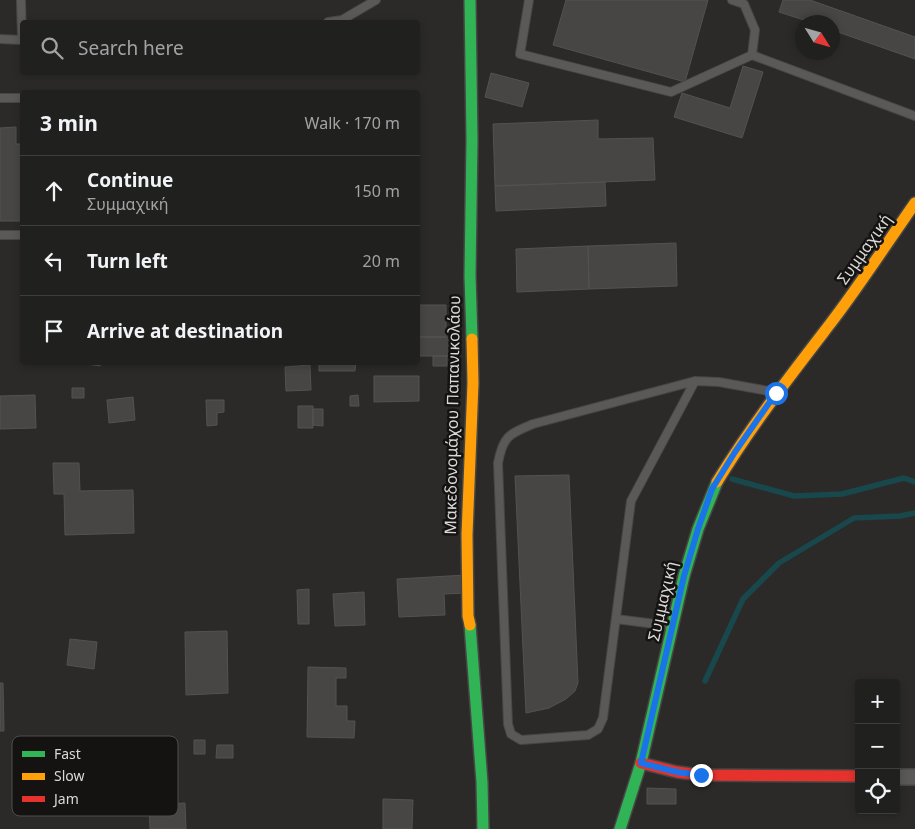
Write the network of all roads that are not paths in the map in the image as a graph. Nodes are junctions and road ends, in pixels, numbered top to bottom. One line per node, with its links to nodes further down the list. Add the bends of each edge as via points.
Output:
1 (21, 0): 6 (lane)
2 (376, 0): 7 (lane)
3 (470, 0): 25 (street, Μακεδονομάχου Παπανικολάου, via 473,384 467,544 468,616)
4 (528, 0): 10 (lane, via 520,54 671,92)
5 (732, 0): 10 (lane, via 744,4 755,30)
6 (22, 20)
7 (342, 20)
8 (0, 39): 9 (lane)
9 (20, 40)
10 (752, 55): 13 (lane)
11 (0, 98): 12 (lane)
12 (20, 98)
13 (915, 116)
14 (915, 203): 18 (street, Συμμαχική, via 831,324)
15 (0, 235): 16 (lane)
16 (20, 235)
17 (695, 381): 18 (lane, via 719,382); 19 (lane, via 631,501); 19 (lane, via 533,424 514,432 502,445 499,472 508,724 511,734 521,740 588,735 598,729 603,718)
18 (776, 393): 20 (street, Συμμαχική, via 712,489 687,567)
19 (616, 619): 20 (lane)
20 (673, 626): 21 (street, Συμμαχική)
21 (641, 763): 22 (street, via 701,775); 26 (street, Συμμαχική)
22 (855, 776)
23 (900, 777): 24 (street)
24 (915, 777)
25 (483, 829)
26 (620, 829)

